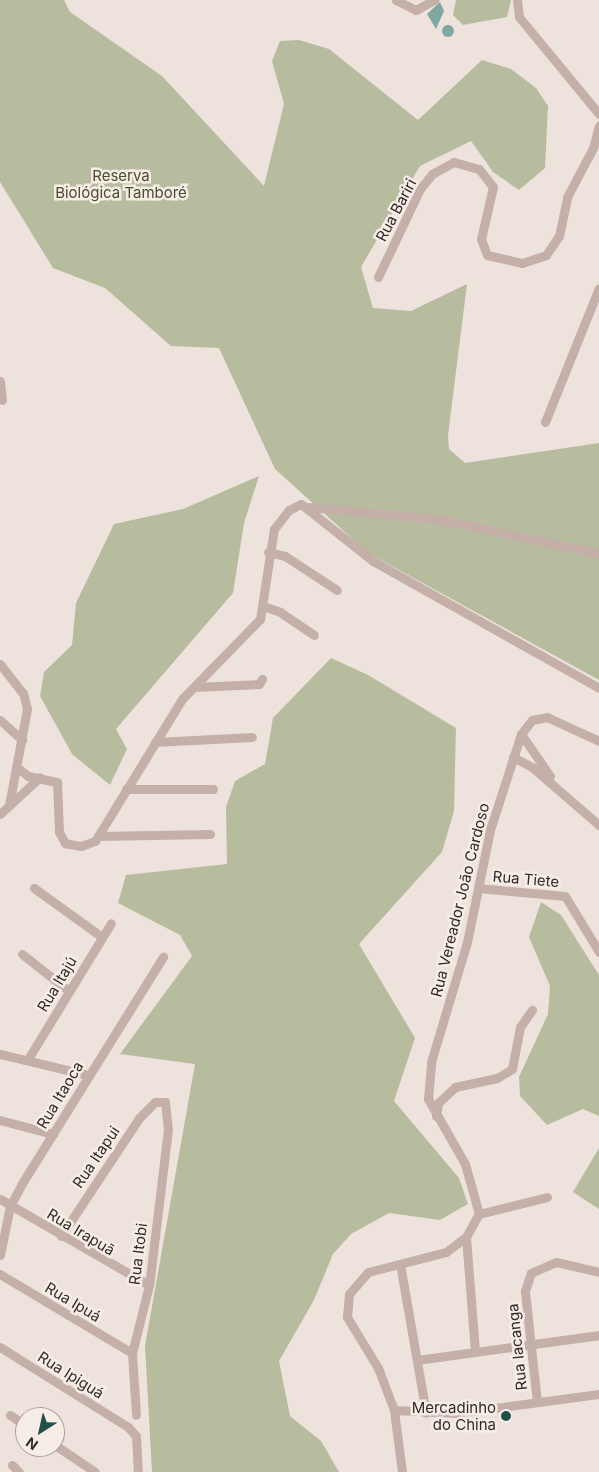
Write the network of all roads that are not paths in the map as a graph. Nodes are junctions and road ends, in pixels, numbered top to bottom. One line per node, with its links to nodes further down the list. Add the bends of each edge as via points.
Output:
1 (396, 0): 2 (street, via 416,10)
2 (434, 0)
3 (517, 0): 4 (street, via 519,18)
4 (599, 114)
5 (599, 126): 6 (street, Rua Bariri, via 593,148 567,197 560,236 546,255 522,263 487,255 481,239 493,187 479,169 454,162 432,174 420,189)
6 (378, 277)
7 (599, 288): 10 (street)
8 (0, 381): 9 (street)
9 (2, 400)
10 (545, 422)
11 (301, 504): 12 (street, via 278,522); 13 (street, via 313,510 437,518); 22 (street, via 373,561)
12 (268, 552): 14 (street, via 286,556); 15 (street)
13 (599, 553)
14 (337, 590)
15 (263, 606): 16 (street, via 280,612); 18 (street, via 260,619)
16 (314, 635)
17 (0, 664): 26 (street, via 26,702)
18 (210, 672): 20 (street); 21 (street)
19 (262, 679): 21 (street, via 259,684)
20 (194, 687): 21 (street); 28 (street)
21 (219, 688)
22 (599, 688)
23 (0, 720): 26 (street)
24 (521, 734): 27 (street, via 532,720 557,720); 29 (street, Rua Vereador João Cardoso); 32 (street)
25 (252, 737): 28 (street)
26 (22, 740): 30 (street)
27 (599, 741)
28 (154, 742): 33 (street)
29 (513, 757): 32 (street); 41 (street, Rua Vereador João Cardoso)
30 (18, 768): 31 (street, via 28,776); 35 (street)
31 (41, 777): 35 (street); 39 (street, via 52,778 59,786 60,832 65,843 89,845)
32 (557, 787): 37 (street)
33 (126, 789): 34 (street); 39 (street)
34 (213, 789)
35 (9, 805): 36 (street)
36 (0, 814)
37 (599, 825)
38 (210, 834): 39 (street)
39 (98, 836)
40 (34, 888): 43 (street)
41 (478, 888): 44 (street, Rua Tiete, via 565,896); 53 (street, Rua Vereador João Cardoso, via 427,1078)
42 (111, 923): 43 (street, Rua Itajú)
43 (102, 937): 47 (street, Rua Itajú)
44 (599, 952)
45 (22, 954): 47 (street)
46 (163, 958): 51 (street, Rua Itaoca)
47 (69, 990): 50 (street, Rua Itajú)
48 (532, 1010): 53 (street, via 520,1027 512,1069 497,1078 455,1087 438,1103)
49 (0, 1054): 50 (street)
50 (28, 1059): 51 (street)
51 (88, 1075): 55 (street, Rua Itaoca)
52 (160, 1100): 60 (street, Rua Itapui, via 139,1118); 66 (street, Rua Itobi, via 168,1106 169,1122)
53 (436, 1117): 59 (street, Rua Vereador João Cardoso, via 465,1164)
54 (0, 1120): 55 (street)
55 (53, 1134): 58 (street, Rua Itaoca)
56 (547, 1197): 59 (street)
57 (0, 1199): 58 (street, Rua Irapuã)
58 (10, 1206): 60 (street, Rua Irapuã); 62 (street, Rua Itaoca)
59 (478, 1214): 61 (street)
60 (61, 1236): 66 (street, Rua Irapuã)
61 (466, 1237): 63 (street, via 446,1252); 70 (street)
62 (0, 1255)
63 (400, 1264): 72 (street); 75 (street, via 360,1277 346,1306 347,1317 383,1378)
64 (599, 1272): 68 (street, Rua Iacanga, via 556,1262 531,1273 525,1291)
65 (0, 1274): 71 (street, Rua Ipuá)
66 (149, 1285): 71 (street, Rua Itobi)
67 (599, 1335): 68 (street)
68 (532, 1344): 70 (street); 74 (street, Rua Iacanga)
69 (0, 1347): 84 (street, Rua Ipiguá, via 128,1427 136,1436)
70 (475, 1351): 72 (street)
71 (132, 1353): 78 (street, Rua Itobi)
72 (417, 1360): 76 (street)
73 (599, 1394): 74 (street)
74 (537, 1402): 76 (street)
75 (394, 1410): 76 (street); 85 (street)
76 (426, 1412)
77 (10, 1415): 79 (street)
78 (136, 1415)
79 (15, 1418)
80 (65, 1452): 83 (street)
81 (12, 1465): 82 (street)
82 (19, 1472)
83 (95, 1472)
84 (138, 1472)
85 (402, 1472)

